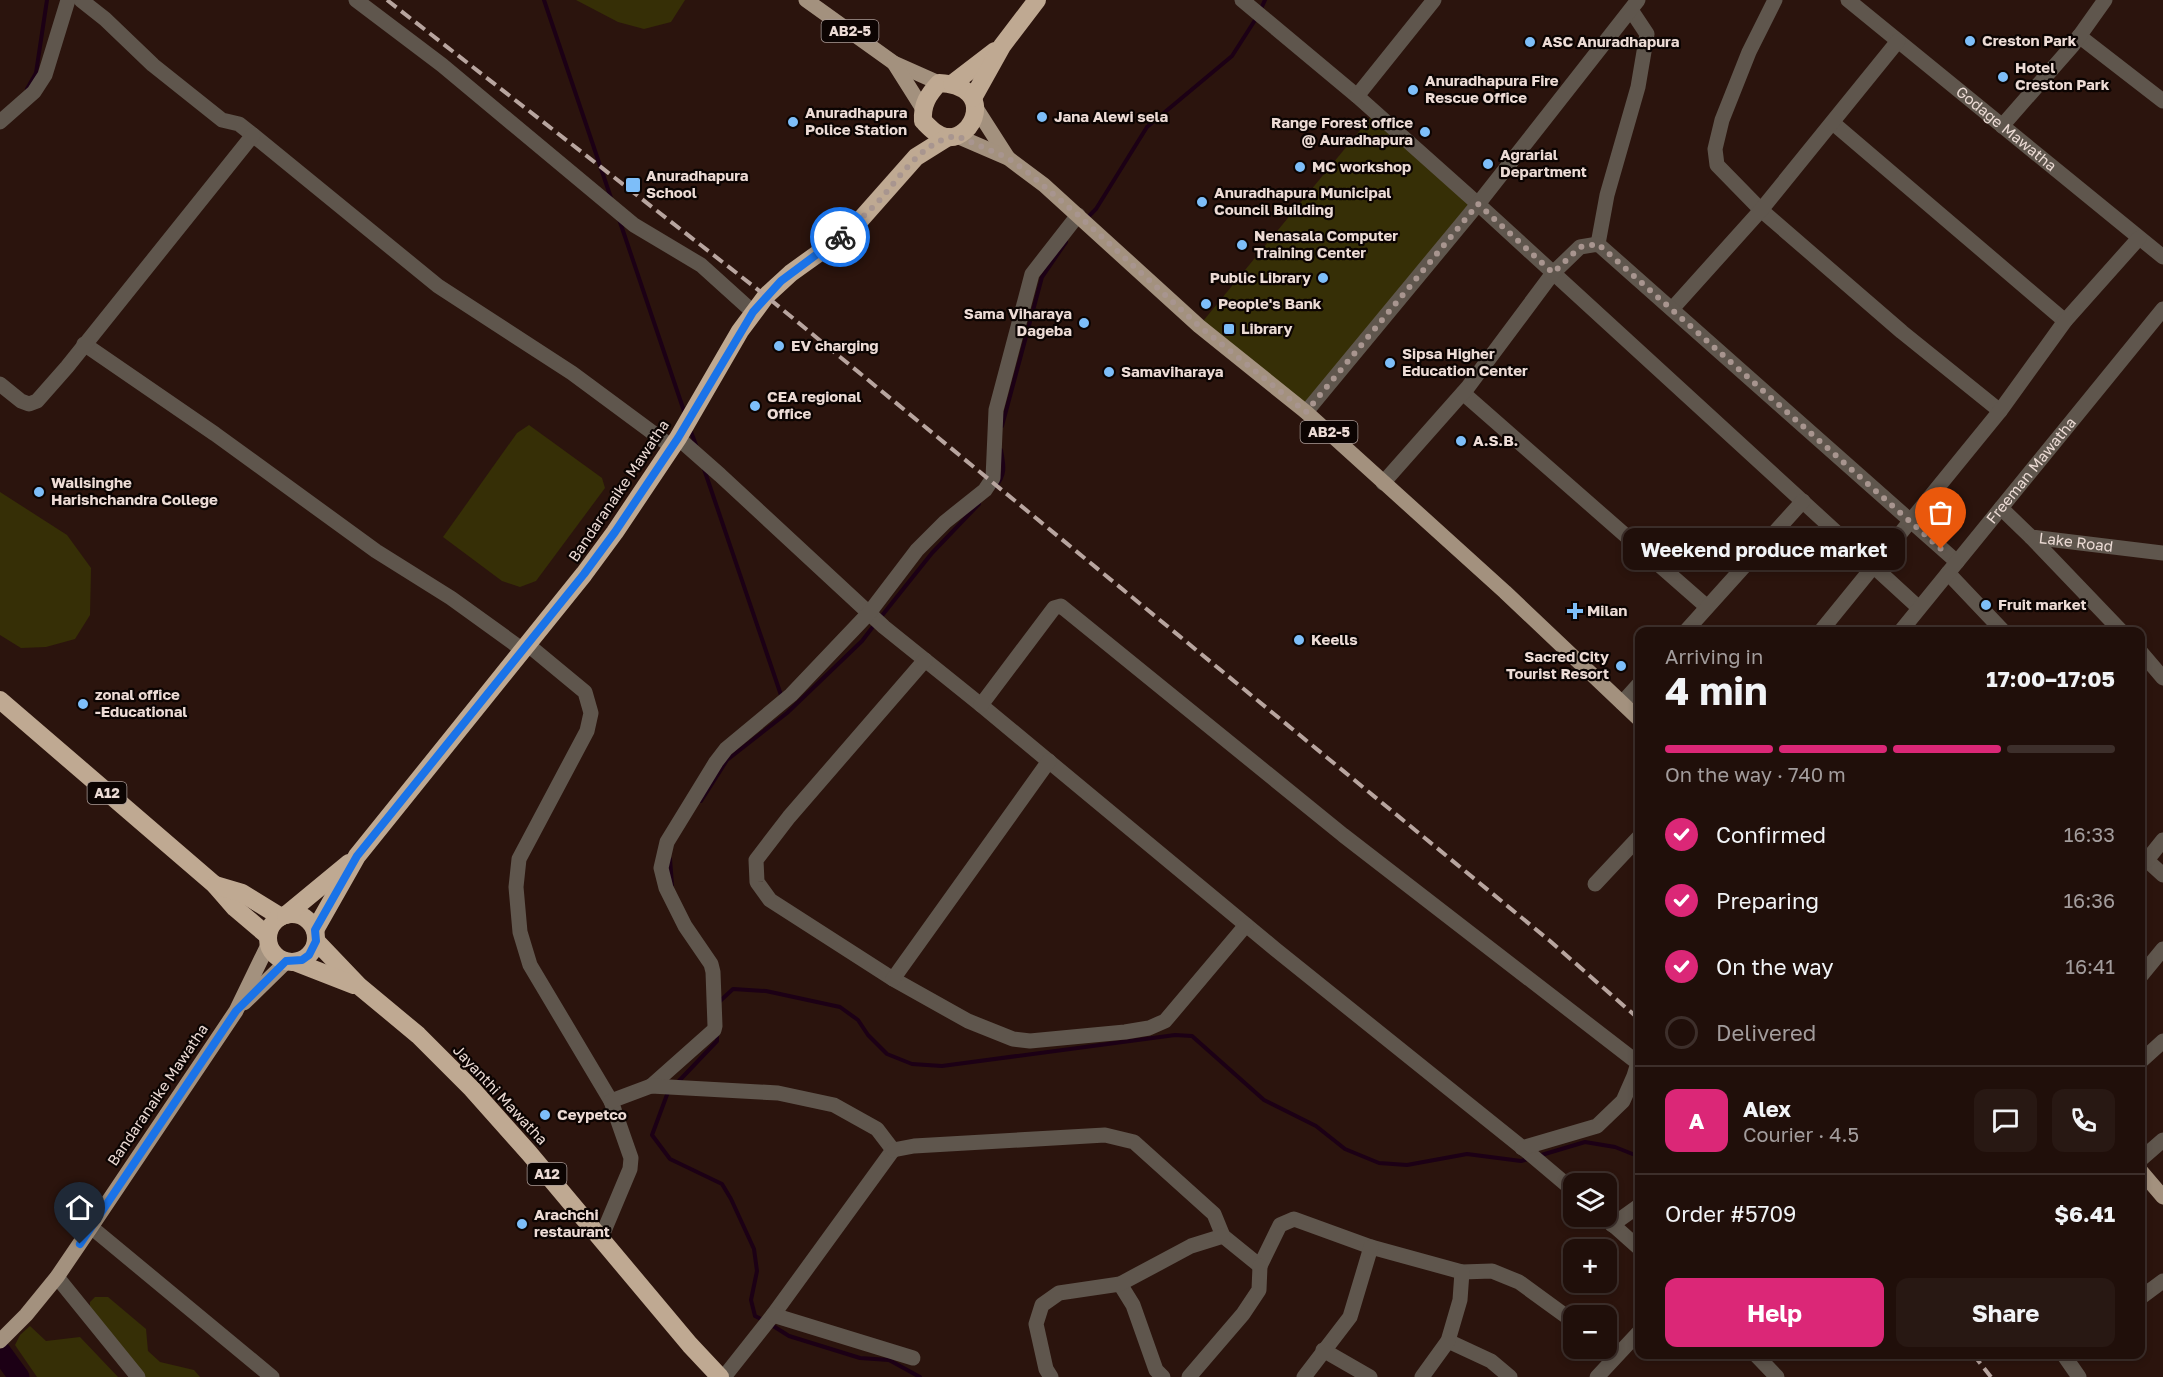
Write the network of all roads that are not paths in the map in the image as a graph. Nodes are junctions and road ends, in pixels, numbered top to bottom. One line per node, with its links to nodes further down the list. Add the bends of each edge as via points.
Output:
1 (68, 0): 21 (street, via 45,75 34,92)
2 (81, 0): 24 (street, via 222,120 239,124)
3 (356, 0): 37 (street, via 442,64 634,225 701,265)
4 (806, 0): 15 (main road, AB2-5)
5 (1037, 0): 14 (highway)
6 (1434, 0): 18 (street)
7 (1775, 0): 29 (street, via 1745,62 1715,149 1717,165)
8 (1848, 0): 13 (street, Godage Mawatha)
9 (2105, 0): 12 (street)
10 (1244, 2): 18 (street)
11 (1634, 5): 28 (street); 32 (street, via 1647,34 1638,87 1607,195)
12 (2079, 36): 17 (street); 23 (street)
13 (1898, 41): 22 (street); 23 (street, Godage Mawatha)
14 (1002, 46): 16 (highway); 19 (highway)
15 (894, 63): 16 (main road, AB2-5); 20 (main road, AB2-5)
16 (946, 84): 19 (highway, via 964,88); 20 (highway, via 928,95)
17 (2160, 92)
18 (1356, 96): 28 (street)
19 (975, 103): 25 (highway, via 971,124); 27 (main road, AB2-5)
20 (923, 115): 25 (highway, via 934,132); 26 (highway)
21 (0, 122)
22 (1833, 123): 29 (street); 38 (street)
23 (2002, 126): 31 (street, Godage Mawatha)
24 (254, 135): 39 (street); 44 (street, via 438,286)
25 (952, 137): 26 (highway, Bandaranaike Mawatha); 27 (main road, AB2-5)
26 (916, 157): 37 (highway, Bandaranaike Mawatha, via 862,218 781,281)
27 (1008, 158): 30 (main road, AB2-5)
28 (1478, 204): 34 (street); 43 (street)
29 (1761, 210): 35 (street); 42 (street)
30 (1078, 215): 43 (main road, AB2-5, via 1199,326); 55 (street, via 1032,274 996,410 993,478 985,490 917,550)
31 (2139, 238): 33 (street, Godage Mawatha); 38 (street)
32 (1598, 244): 34 (street, via 1580,247); 35 (street)
33 (2163, 257)
34 (1553, 273): 41 (street); 46 (street)
35 (1672, 309): 48 (street)
36 (2163, 309): 47 (street, Freeman Mawatha)
37 (753, 312): 44 (highway, Bandaranaike Mawatha)
38 (2065, 321): 42 (street)
39 (84, 344): 40 (street, via 37,401 21,401); 61 (street, via 375,551)
40 (0, 384)
41 (1464, 393): 45 (street); 53 (street)
42 (2000, 411): 48 (street)
43 (1306, 412): 45 (main road, AB2-5)
44 (675, 443): 55 (street, via 720,475); 61 (highway, Bandaranaike Mawatha, via 615,532)
45 (1383, 483): 67 (main road, AB2-5)
46 (1803, 501): 51 (street); 53 (street)
47 (2001, 508): 49 (street, Lake Road); 52 (street, Freeman Mawatha)
48 (1910, 521): 51 (street); 52 (street)
49 (2031, 537): 50 (street, Lake Road); 60 (street)
50 (2163, 553)
51 (1874, 566): 54 (street); 57 (street)
52 (1952, 567): 54 (street, Freeman Mawatha); 59 (street)
53 (1706, 606): 56 (street)
54 (1919, 608): 58 (street, Freeman Mawatha)
55 (876, 619): 63 (street); 93 (street, via 726,749 667,842 661,868 666,888 685,926 711,964 715,1026)
56 (1688, 627)
57 (1825, 627)
58 (1904, 627)
59 (2000, 627)
60 (2117, 627)
61 (525, 647): 73 (highway, Bandaranaike Mawatha); 94 (street, via 585,692 591,713 586,731 519,859 516,887 520,932 530,965)
62 (2145, 657): 64 (street)
63 (924, 660): 68 (street); 86 (street, via 756,860 757,882 770,900)
64 (2163, 678)
65 (1635, 689): 67 (street)
66 (0, 700): 78 (highway, A12)
67 (1622, 703): 69 (main road, AB2-5)
68 (981, 705): 70 (street); 91 (street, via 1054,608 1061,606 1343,835)
69 (1635, 715)
70 (1049, 761): 80 (street); 86 (street)
71 (2163, 840): 74 (street)
72 (1635, 841): 77 (street)
73 (357, 856): 79 (highway, Bandaranaike Mawatha); 81 (highway, Bandaranaike Mawatha)
74 (2145, 856)
75 (2145, 858): 76 (street)
76 (2163, 875)
77 (1595, 884)
78 (215, 885): 79 (highway, A12, via 242,893); 82 (highway, A12)
79 (283, 916): 81 (highway, via 303,916); 82 (highway, via 270,928)
80 (1246, 925): 86 (street, via 1165,1021 1125,1032 1030,1041 1013,1038 968,1021); 97 (street)
81 (315, 935): 84 (highway, via 309,955); 87 (highway, Jayanthi Mawatha / A12)
82 (269, 940): 84 (highway, via 275,955); 88 (main road, Bandaranaike Mawatha)
83 (2163, 950): 85 (street)
84 (291, 961): 87 (highway, Jayanthi Mawatha / A12); 88 (main road, Bandaranaike Mawatha)
85 (2145, 971)
86 (893, 979)
87 (359, 986): 107 (highway, Jayanthi Mawatha / A12, via 418,1035 472,1089)
88 (236, 1011): 104 (main road, Bandaranaike Mawatha)
89 (2163, 1041): 90 (street)
90 (2145, 1057)
91 (1635, 1061)
92 (1635, 1073): 97 (street, via 1623,1101 1597,1126)
93 (666, 1087): 94 (street); 96 (street, via 778,1093 834,1105 877,1130)
94 (611, 1101): 107 (street, via 631,1158)
95 (2163, 1140): 98 (street)
96 (893, 1150): 106 (street, via 1105,1135 1134,1142 1214,1214); 117 (street)
97 (1526, 1151): 100 (street)
98 (2145, 1156)
99 (2145, 1176): 101 (main road)
100 (1563, 1181)
101 (2163, 1197)
102 (1635, 1207): 103 (street)
103 (1617, 1216)
104 (92, 1227): 112 (main road, Bandaranaike Mawatha); 128 (street)
105 (1614, 1227): 108 (street)
106 (1223, 1236): 110 (street); 114 (street, via 1191,1246)
107 (601, 1238): 129 (highway, Jayanthi Mawatha / A12, via 655,1305)
108 (1635, 1245)
109 (1371, 1247): 110 (street, via 1294,1219 1280,1225); 111 (street); 122 (street, via 1350,1317)
110 (1260, 1266): 132 (street, via 1259,1290)
111 (1462, 1272): 116 (street, via 1492,1271 1519,1282); 120 (street, via 1460,1299)
112 (57, 1277): 119 (main road, Bandaranaike Mawatha); 127 (street)
113 (2163, 1281): 115 (street)
114 (1120, 1284): 130 (street, via 1059,1293 1042,1305 1036,1324); 131 (street, via 1133,1305 1156,1370)
115 (2145, 1294)
116 (1563, 1314)
117 (771, 1317): 123 (street); 129 (street)
118 (1635, 1335): 121 (street)
119 (0, 1341)
120 (1448, 1341): 135 (street); 136 (street, via 1491,1361)
121 (1617, 1347)
122 (1323, 1350): 133 (street); 134 (street)
123 (913, 1358)
124 (1607, 1359): 137 (street)
125 (1760, 1359): 138 (street)
126 (2067, 1359): 139 (street)
127 (138, 1377)
128 (272, 1377)
129 (722, 1377)
130 (1051, 1377)
131 (1163, 1377)
132 (1189, 1377)
133 (1304, 1377)
134 (1370, 1377)
135 (1422, 1377)
136 (1510, 1377)
137 (1597, 1377)
138 (1776, 1377)
139 (2079, 1377)

